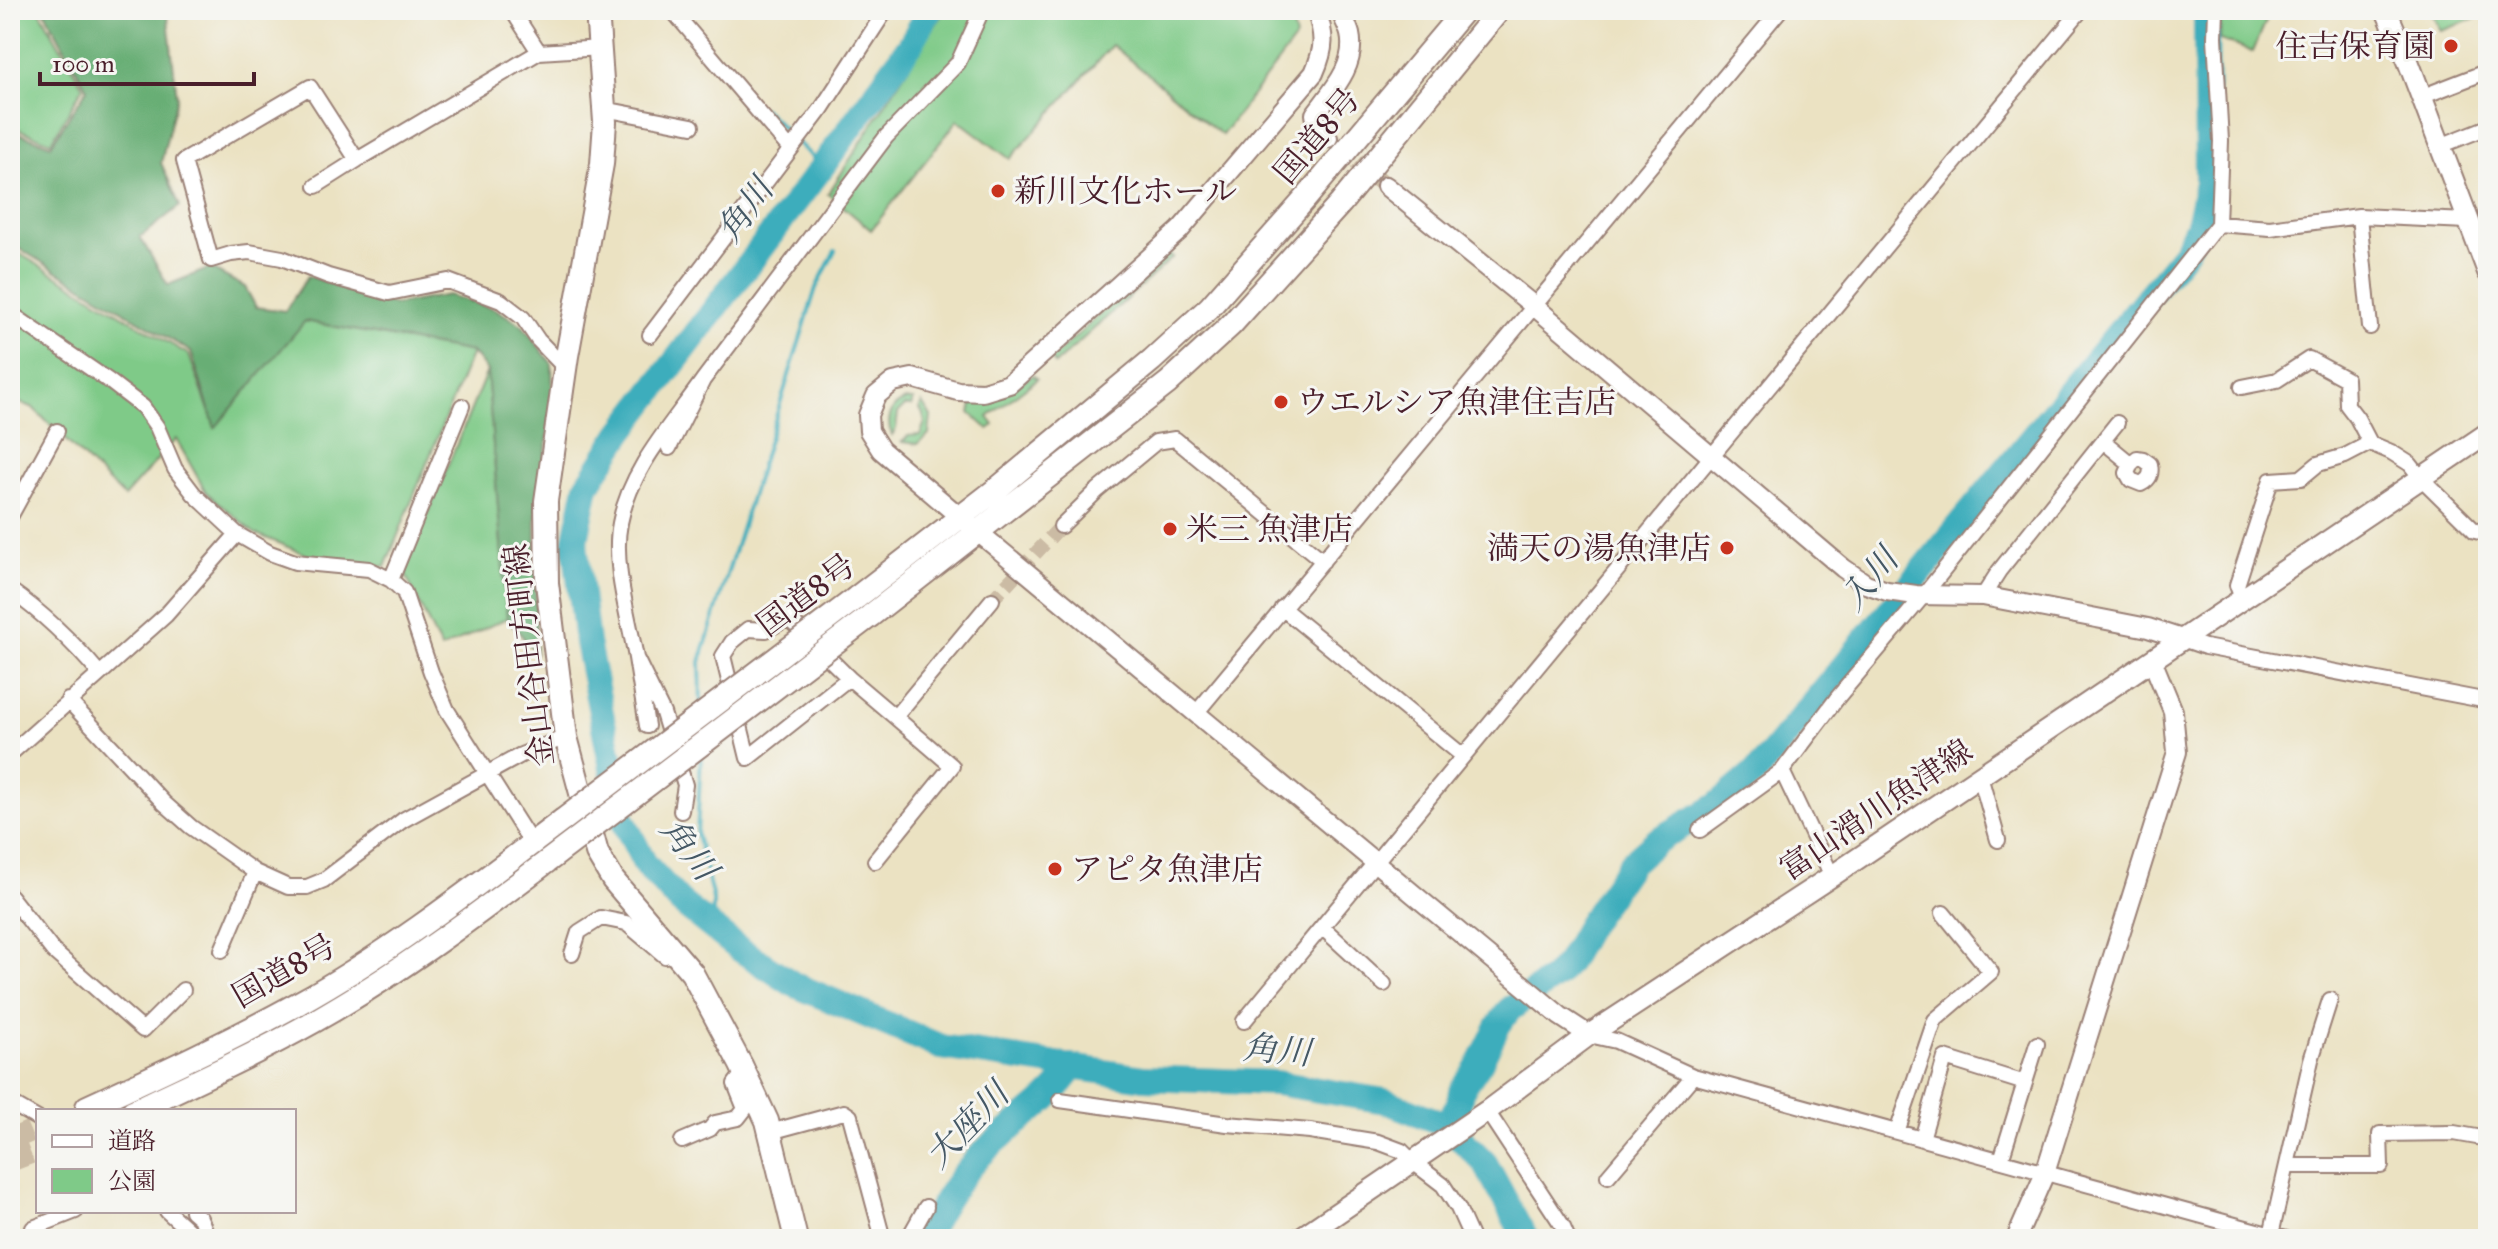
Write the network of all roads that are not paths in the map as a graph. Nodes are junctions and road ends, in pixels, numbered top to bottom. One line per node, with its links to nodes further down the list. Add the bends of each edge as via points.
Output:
1 (512, 10): 15 (street)
2 (597, 10): 14 (main road, 金山谷田方町線)
3 (672, 10): 23 (street)
4 (886, 10): 23 (street)
5 (982, 10): 36 (street, via 958,63 886,137)
6 (1316, 10): 49 (street, via 1323,51 1314,73 1180,230 1037,360 1009,384 983,392 912,378 893,382 876,396 868,415 869,431 881,450)
7 (1340, 10): 21 (street, via 1350,36 1349,58 1342,78 1315,114 1317,127)
8 (1464, 10): 49 (main road, 国道8号, via 1209,308)
9 (1499, 10): 51 (main road, 国道8号, via 1341,203 1231,325 1168,383)
10 (1780, 10): 31 (street)
11 (2081, 10): 45 (street)
12 (2216, 10): 29 (street)
13 (2386, 10): 17 (main road)
14 (601, 48): 15 (street); 18 (main road, 金山谷田方町線)
15 (539, 52): 24 (street)
16 (2488, 71): 17 (street)
17 (2421, 97): 22 (main road)
18 (604, 109): 19 (street); 35 (main road, 金山谷田方町線, via 602,164)
19 (692, 126)
20 (2488, 127): 22 (street)
21 (1328, 138)
22 (2440, 146): 28 (main road)
23 (790, 149): 34 (street)
24 (357, 160): 25 (street); 35 (street, via 310,87 184,161 211,260 249,252 282,258 389,293 448,281 501,301 523,318)
25 (316, 186)
26 (1386, 186): 31 (street)
27 (2359, 216): 28 (street); 29 (street, via 2270,228); 33 (street)
28 (2467, 221): 30 (main road)
29 (2218, 224): 57 (street)
30 (2488, 272)
31 (1534, 306): 45 (street); 54 (street)
32 (10, 313): 52 (street, via 143,407 175,469)
33 (2370, 327)
34 (650, 335)
35 (565, 368): 72 (main road, 金山谷田方町線, via 545,537)
36 (703, 380): 44 (street); 63 (street, via 636,477 620,524 619,559)
37 (2242, 387): 43 (street, via 2277,380 2309,359 2346,379 2347,405)
38 (462, 406): 55 (street)
39 (2117, 423): 42 (street)
40 (57, 431): 48 (street)
41 (2488, 433): 47 (main road, 富山滑川魚津線)
42 (2103, 441): 46 (street); 58 (street)
43 (2370, 443): 47 (street, via 2410,464); 59 (street, via 2318,464 2301,478 2271,480 2237,585)
44 (669, 448)
45 (1711, 457): 57 (street, via 1866,584); 74 (street)
46 (2131, 464)
47 (2421, 478): 53 (street, via 2475,531); 59 (main road, 富山滑川魚津線)
48 (10, 517)
49 (960, 517): 51 (street); 81 (main road, 国道8号, bridge)
50 (1061, 526): 54 (street, via 1156,442 1175,439)
51 (978, 532): 69 (street); 104 (main road, 国道8号, bridge, via 450,934 313,1022)
52 (237, 534): 55 (street, via 295,562 369,569); 65 (street, via 166,615)
53 (2488, 534)
54 (1323, 561): 61 (street)
55 (391, 580): 76 (street, via 404,592 447,710)
56 (10, 590): 65 (street, via 37,609)
57 (1920, 595): 58 (street); 75 (street)
58 (1983, 596): 62 (street)
59 (2242, 599): 62 (main road, 富山滑川魚津線)
60 (992, 600): 70 (street)
61 (1282, 608): 69 (street); 74 (street)
62 (2182, 639): 64 (main road, 富山滑川魚津線); 68 (street)
63 (636, 658): 71 (street); 78 (street, via 663,713 685,785)
64 (2152, 660): 77 (main road, 富山滑川魚津線); 115 (street, via 2173,711 2177,752)
65 (99, 673): 67 (street)
66 (849, 678): 66 (street, via 793,723 748,758 723,656 748,629 766,630 788,618); 70 (street)
67 (68, 700): 73 (street); 84 (street, via 164,803)
68 (2488, 701)
69 (1197, 712): 83 (street)
70 (895, 717): 82 (street, via 952,766)
71 (647, 726)
72 (566, 737): 76 (street); 90 (main road, 金山谷田方町線, via 597,853 613,880)
73 (10, 754)
74 (1463, 756): 83 (street)
75 (1782, 771): 79 (street); 85 (street)
76 (488, 773): 81 (street); 84 (street, via 403,820 324,880 288,887)
77 (1980, 776): 80 (street); 85 (main road, 富山滑川魚津線)
78 (681, 811)
79 (1700, 830)
80 (1998, 840)
81 (532, 844): 103 (main road, 国道8号, via 436,915 301,1002)
82 (875, 861)
83 (1376, 861): 88 (street); 96 (street)
84 (255, 872): 89 (street)
85 (1832, 876): 96 (main road, 富山滑川魚津線)
86 (10, 896): 93 (street, via 53,951 143,1030)
87 (1943, 913): 108 (street, via 1991,972 1935,1020)
88 (1322, 927): 92 (street); 95 (street)
89 (222, 950)
90 (674, 950): 91 (street, via 665,956 626,923 601,918 579,932); 98 (main road, 金山谷田方町線, via 692,973)
91 (572, 954)
92 (1384, 984)
93 (183, 990)
94 (2330, 1000): 114 (street)
95 (1244, 1021)
96 (1589, 1035): 99 (street, via 1616,1041); 105 (main road, 富山滑川魚津線)
97 (2037, 1044): 100 (street)
98 (744, 1072): 107 (main road, 金山谷田方町線); 111 (street, via 735,1084 745,1109 742,1114)
99 (1693, 1076): 108 (street); 116 (street)
100 (2025, 1083): 109 (street, via 1945,1058); 113 (street)
101 (1060, 1100): 112 (street, via 1378,1142)
102 (10, 1103): 106 (street)
103 (87, 1107)
104 (137, 1109)
105 (1482, 1114): 112 (main road, 富山滑川魚津線); 129 (street)
106 (36, 1118)
107 (770, 1132): 124 (main road, 金山谷田方町線); 125 (street, via 844,1112 850,1116)
108 (1897, 1132): 109 (street)
109 (1922, 1139): 113 (street)
110 (2488, 1139): 114 (street, via 2454,1133 2380,1134 2381,1166)
111 (682, 1141)
112 (1416, 1160): 127 (main road, 富山滑川魚津線); 128 (street, via 1443,1185)
113 (2001, 1160): 115 (street)
114 (2287, 1166): 122 (street)
115 (2045, 1173): 122 (street); 130 (street)
116 (1608, 1176)
117 (926, 1207): 126 (street)
118 (71, 1213): 121 (street)
119 (169, 1213): 123 (street, via 190,1232)
120 (194, 1213): 123 (street)
121 (33, 1228)
122 (2280, 1238)
123 (209, 1239)
124 (796, 1239)
125 (883, 1239)
126 (908, 1239)
127 (1299, 1239)
128 (1472, 1239)
129 (1568, 1239)
130 (2016, 1239)

